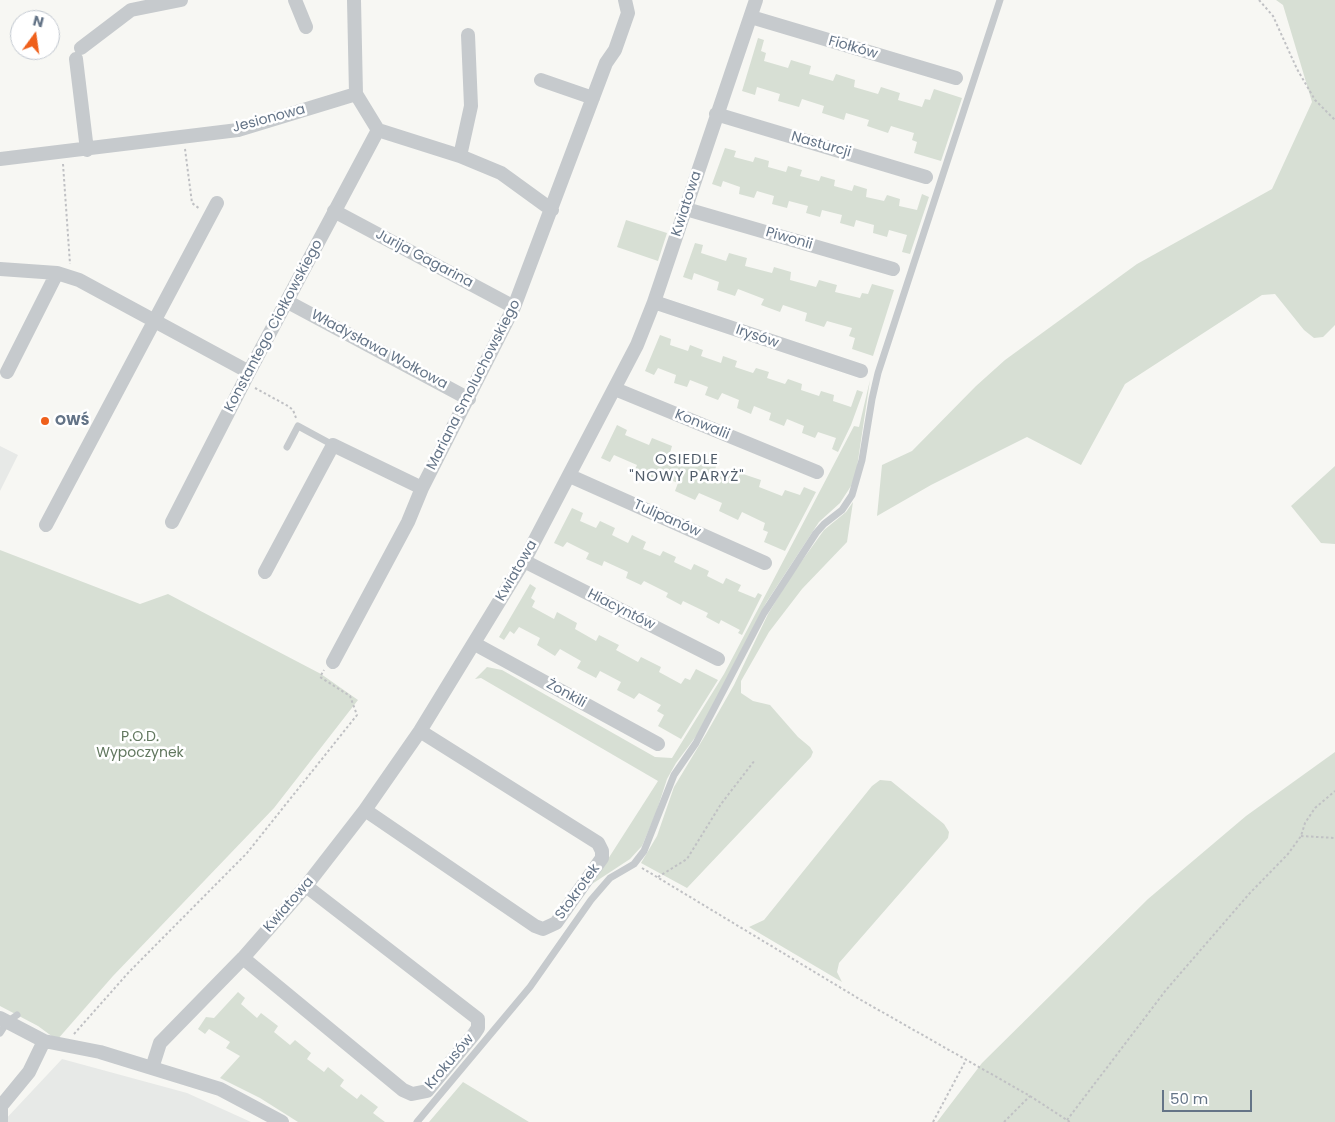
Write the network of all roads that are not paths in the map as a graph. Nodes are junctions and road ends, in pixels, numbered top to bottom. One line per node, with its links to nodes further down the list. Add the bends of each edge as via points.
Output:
1 (181, 0): 16 (street, via 131,10 78,54)
2 (295, 0): 8 (street)
3 (354, 0): 12 (street)
4 (756, 0): 7 (street, Kwiatowa)
5 (1000, 0): 59 (lane, via 878,373 852,495 842,510 816,533 764,613 696,743 674,775 644,851 634,864 610,878 591,900 530,987)
6 (626, 7): 13 (street, Mariana Smoluchowskiego, via 615,50 606,63)
7 (751, 17): 10 (street, Fiołków); 14 (street, Kwiatowa)
8 (306, 27)
9 (468, 35): 17 (street, via 471,106)
10 (956, 78)
11 (541, 80): 13 (street)
12 (356, 94): 15 (street); 16 (street, Jesionowa, via 238,130)
13 (593, 98): 22 (street, Mariana Smoluchowskiego)
14 (716, 114): 19 (street, Nasturcji); 21 (street, Kwiatowa)
15 (378, 130): 17 (street); 23 (street, Konstantego Ciołkowskiego)
16 (87, 150): 18 (street, Jesionowa)
17 (460, 156): 22 (street, via 501,174)
18 (0, 159)
19 (926, 176)
20 (214, 209): 30 (street)
21 (686, 209): 25 (street, Piwonii); 28 (street, Kwiatowa)
22 (552, 210): 29 (street, Mariana Smoluchowskiego)
23 (334, 211): 27 (street, Konstantego Ciołkowskiego); 29 (street, Jurija Gagarina)
24 (0, 269): 26 (street)
25 (893, 269)
26 (62, 274): 30 (street); 32 (street)
27 (288, 302): 33 (street, Konstantego Ciołkowskiego); 35 (street, Władysława Wołkowa)
28 (654, 302): 31 (street, Irysów); 34 (street, Kwiatowa, via 638,345)
29 (514, 308): 35 (street, Mariana Smoluchowskiego)
30 (155, 321): 33 (street); 42 (street)
31 (861, 371)
32 (7, 372)
33 (246, 377): 41 (street, Konstantego Ciołkowskiego)
34 (615, 390): 38 (street, Konwalii); 39 (street, Kwiatowa)
35 (469, 399): 40 (street, Mariana Smoluchowskiego)
36 (334, 445): 37 (lane, via 298,426); 40 (street); 45 (street)
37 (287, 447)
38 (817, 472)
39 (570, 476): 43 (street, Kwiatowa); 44 (street, Tulipanów)
40 (422, 488): 48 (street, Mariana Smoluchowskiego, via 408,522)
41 (172, 522)
42 (46, 525)
43 (524, 561): 46 (street, Kwiatowa); 47 (street, Hiacyntów)
44 (765, 563)
45 (266, 572)
46 (475, 644): 49 (street, Kwiatowa); 50 (street, Żonkili)
47 (718, 659)
48 (333, 662)
49 (420, 731): 51 (street, Kwiatowa); 51 (street, Stokrotek, via 598,843 602,858 597,866 556,923 543,930)
50 (658, 744)
51 (365, 810): 52 (street, Kwiatowa)
52 (306, 886): 53 (street, Kwiatowa); 53 (street, Krokusów, via 478,1020 474,1034 427,1091 412,1094 403,1090)
53 (243, 958): 56 (street, Kwiatowa, via 160,1043)
54 (6, 1022): 55 (street)
55 (44, 1042): 56 (street); 57 (street, via 29,1072 1,1106)
56 (152, 1068): 58 (street, via 220,1089)
57 (1, 1122)
58 (282, 1122)
59 (417, 1122)

